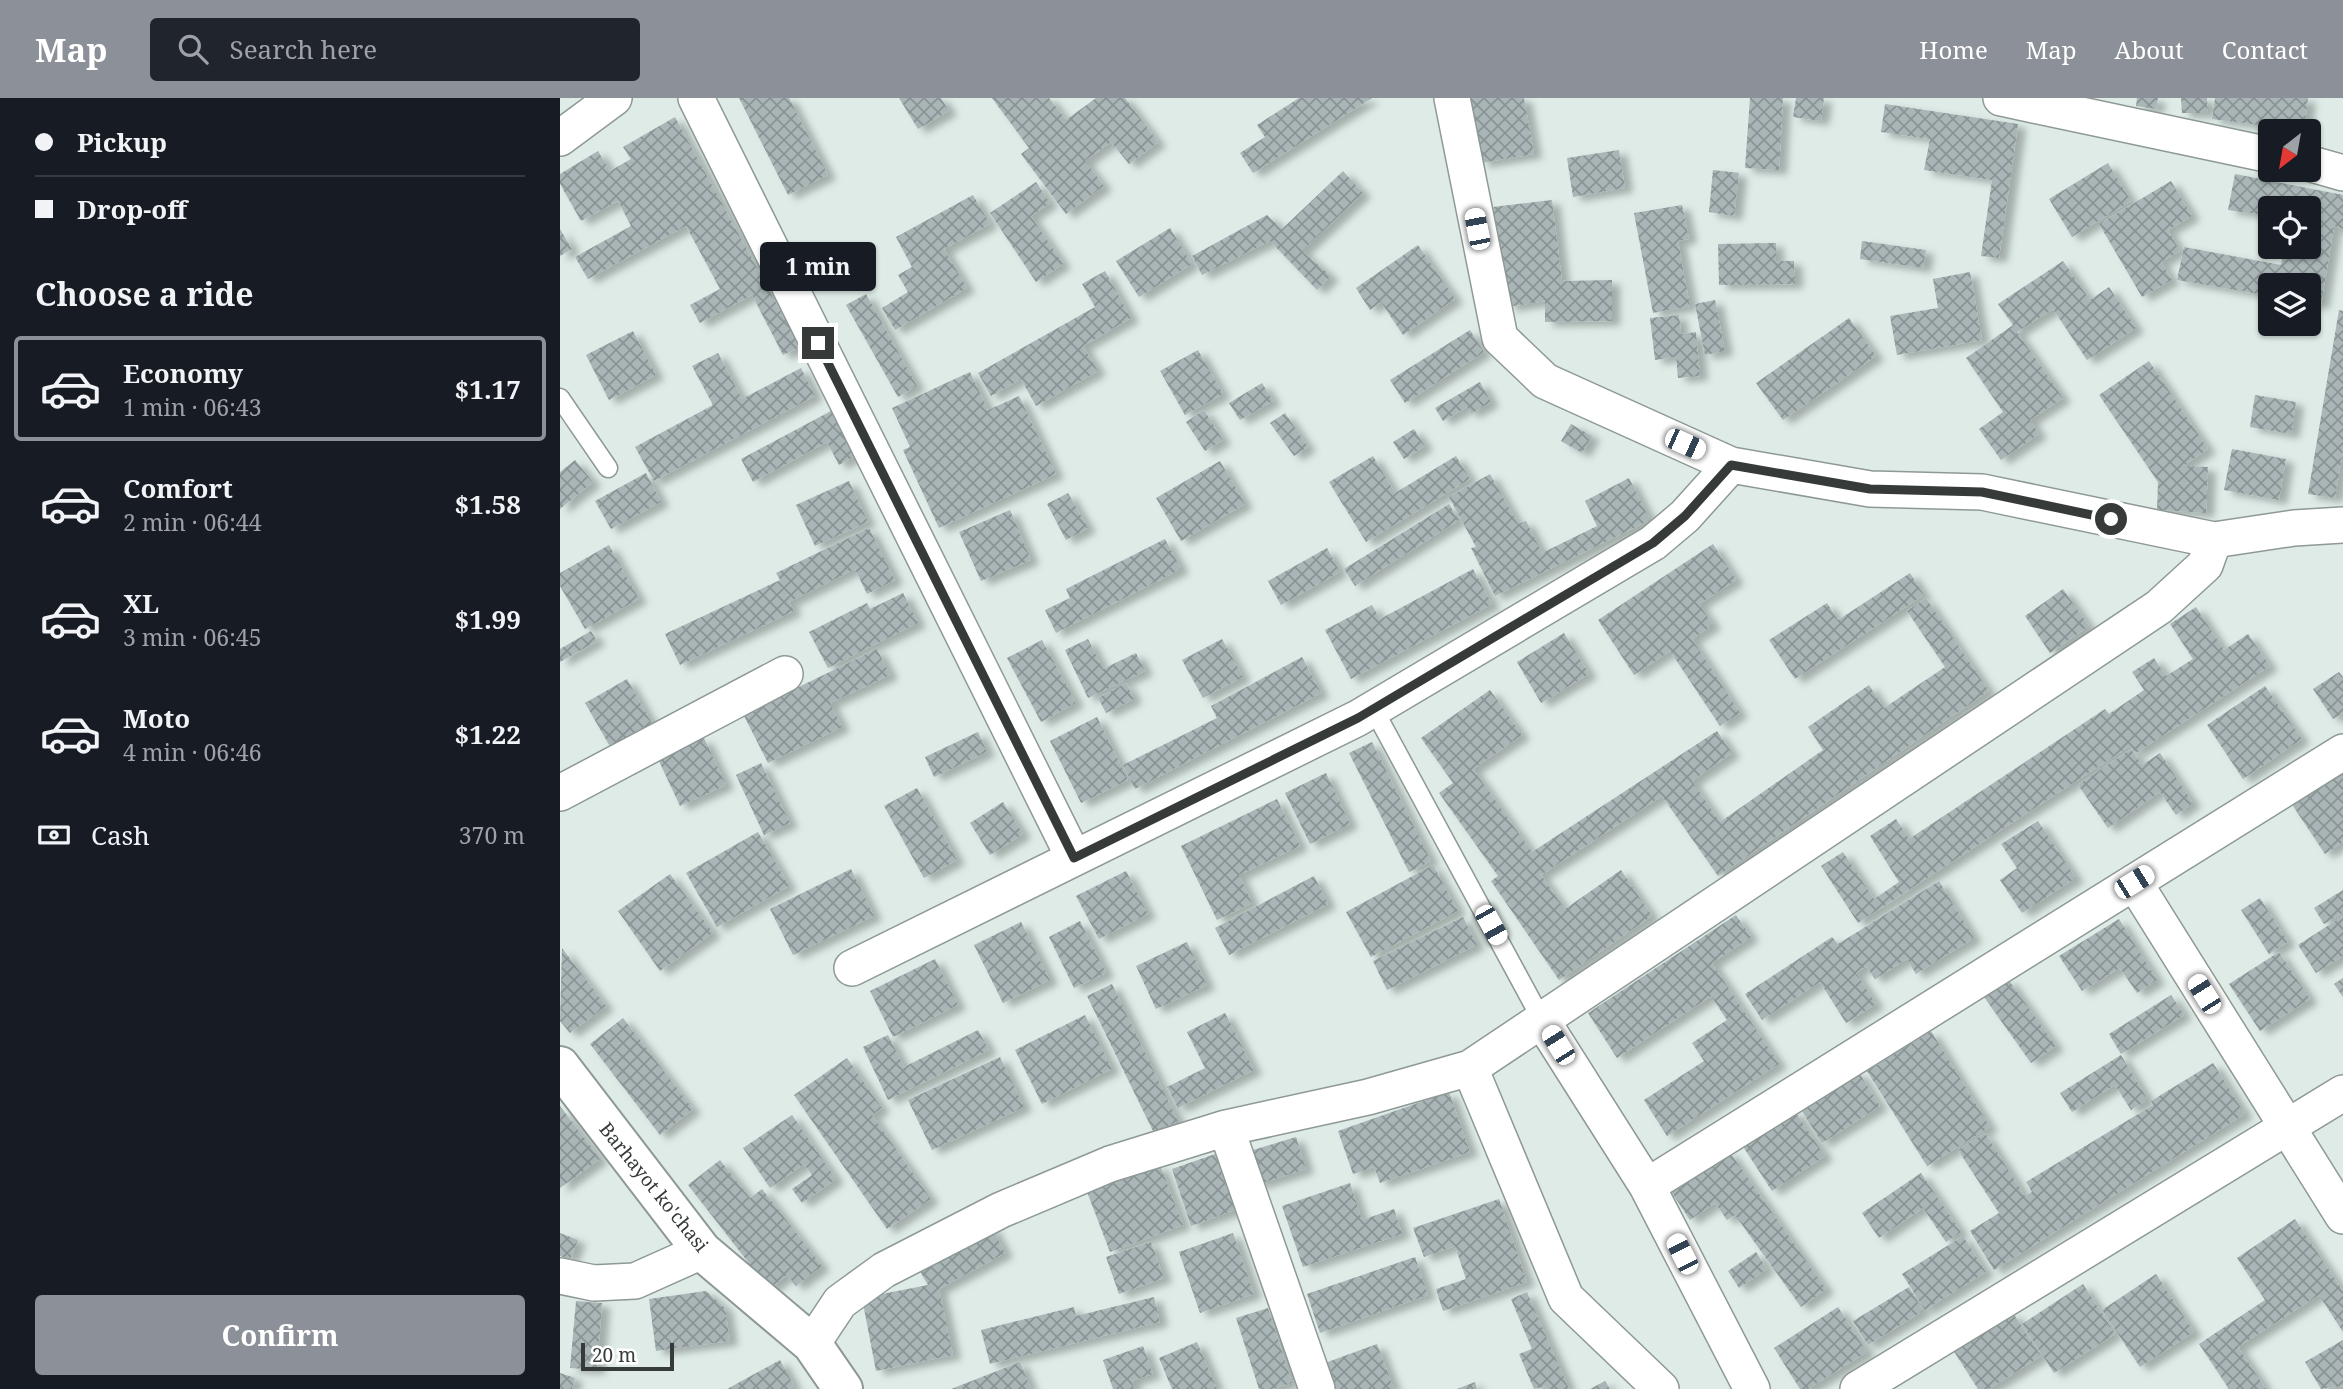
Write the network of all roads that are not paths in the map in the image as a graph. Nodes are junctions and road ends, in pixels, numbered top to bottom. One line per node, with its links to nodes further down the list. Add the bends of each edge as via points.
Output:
1 (614, 98): 5 (street)
2 (696, 98): 18 (street)
3 (1452, 98): 10 (street, via 1500,338 1545,382)
4 (2001, 98): 6 (street)
5 (560, 138)
6 (2258, 152)
7 (2321, 167): 8 (street)
8 (2343, 173)
9 (560, 398): 11 (lane)
10 (1731, 465): 13 (street, via 1870,489 1982,492); 15 (street, via 1685,516 1653,543)
11 (608, 468)
12 (2343, 525): 13 (street)
13 (2214, 540): 21 (street, via 2205,565 2159,607)
14 (785, 674): 17 (street)
15 (1373, 709): 18 (street); 21 (lane)
16 (2343, 752): 19 (street)
17 (560, 793)
18 (1074, 858): 20 (street)
19 (2134, 882): 26 (street); 27 (street)
20 (852, 968)
21 (1543, 1022): 23 (street); 27 (street)
22 (560, 1066): 29 (street, Barhayot ko'chasi)
23 (1470, 1068): 25 (street, via 1368,1097); 34 (street, via 1566,1298)
24 (2343, 1093): 26 (street)
25 (1226, 1128): 31 (street, via 1110,1164 1001,1210 884,1269 840,1302); 33 (street)
26 (2288, 1128): 28 (street); 36 (street)
27 (1647, 1186): 35 (street)
28 (2343, 1216)
29 (702, 1251): 30 (street, via 635,1281 594,1283); 31 (street, Barhayot ko'chasi)
30 (560, 1276)
31 (812, 1344): 32 (street, Barhayot ko'chasi)
32 (840, 1388)
33 (1317, 1389)
34 (1661, 1389)
35 (1752, 1389)
36 (1858, 1389)

